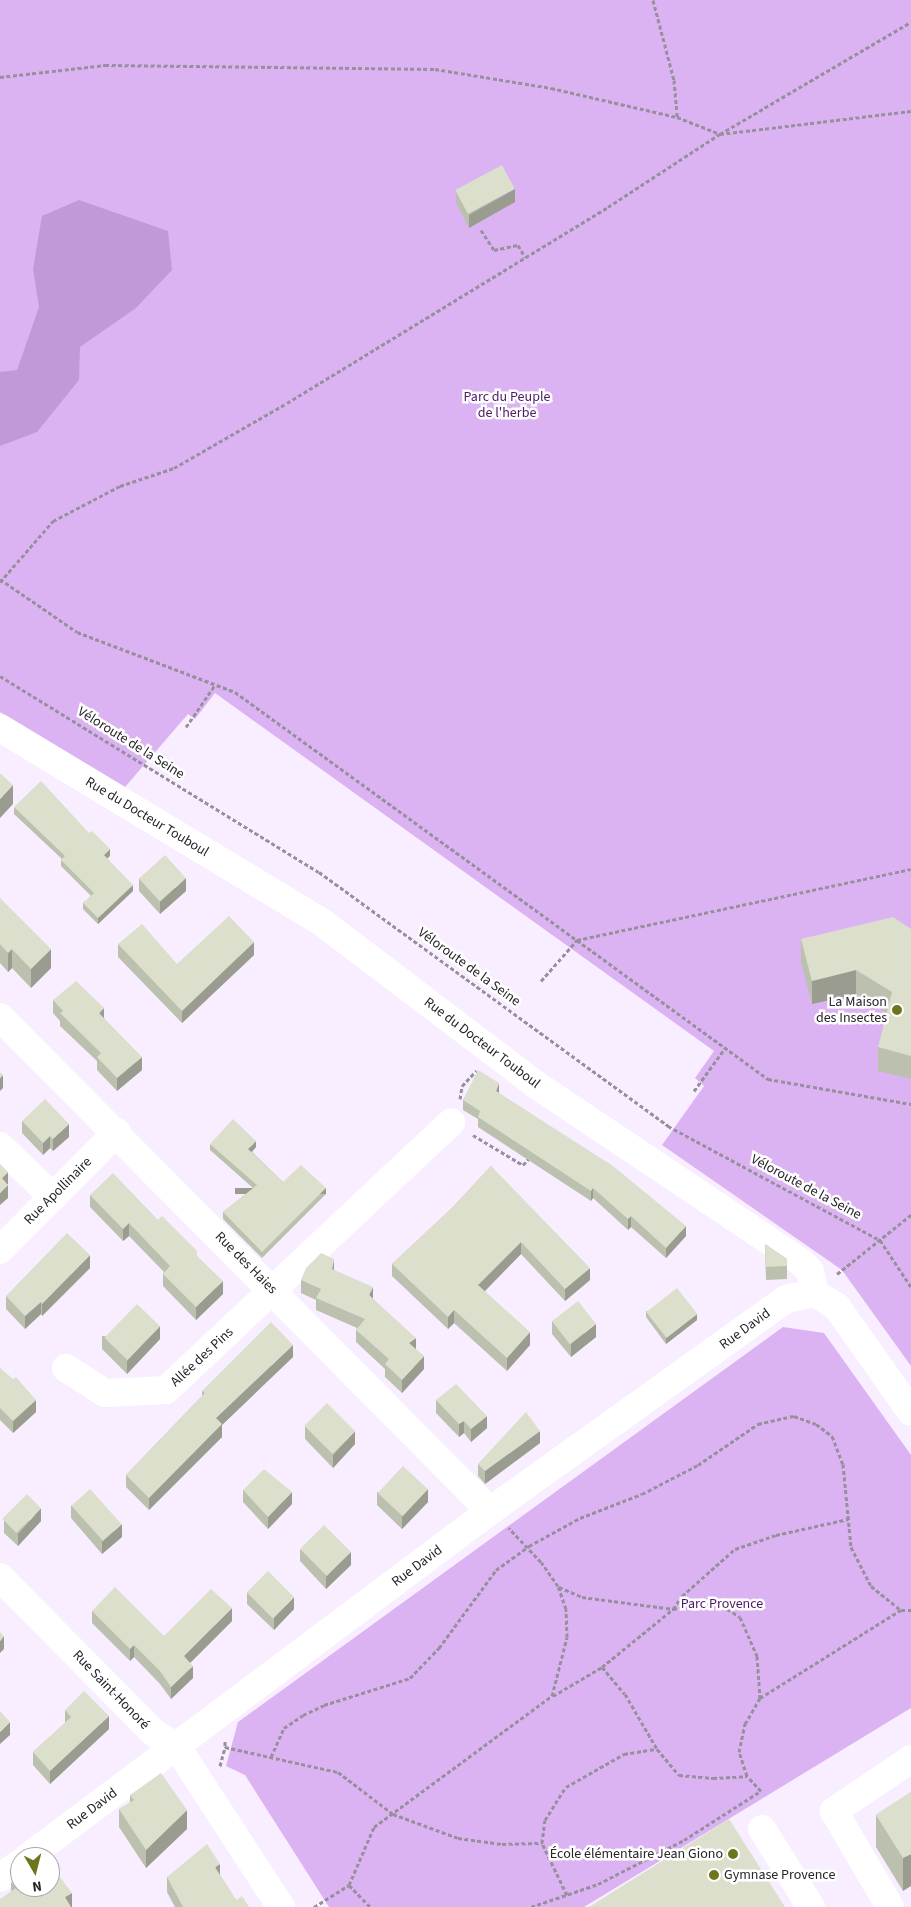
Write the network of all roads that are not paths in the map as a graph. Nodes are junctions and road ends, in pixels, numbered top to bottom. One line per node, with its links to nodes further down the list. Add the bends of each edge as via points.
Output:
1 (0, 728): 9 (street, Rue du Docteur Touboul, via 323,923 535,1084 802,1263 810,1271)
2 (0, 1017): 4 (street, Rue des Haies)
3 (451, 1122): 8 (street, Allée des Pins)
4 (117, 1132): 6 (street, Rue Apollinaire); 8 (street, Rue des Haies)
5 (0, 1146): 6 (street)
6 (53, 1196): 7 (street, Rue Apollinaire)
7 (0, 1250)
8 (274, 1290): 10 (street, Allée des Pins, via 166,1390 106,1393); 12 (street, Rue des Haies)
9 (815, 1293): 11 (street, via 837,1307); 12 (street, Rue David, via 786,1299)
10 (66, 1368)
11 (911, 1412)
12 (490, 1511): 14 (street, Rue David)
13 (0, 1577): 14 (street, Rue Saint-Honoré, via 153,1732)
14 (177, 1747): 17 (street, Rue David); 18 (street, Rue Saint-Honoré)
15 (911, 1759): 20 (street, via 834,1811)
16 (762, 1829): 19 (street)
17 (42, 1847)
18 (281, 1907)
19 (811, 1907)
20 (890, 1907)

